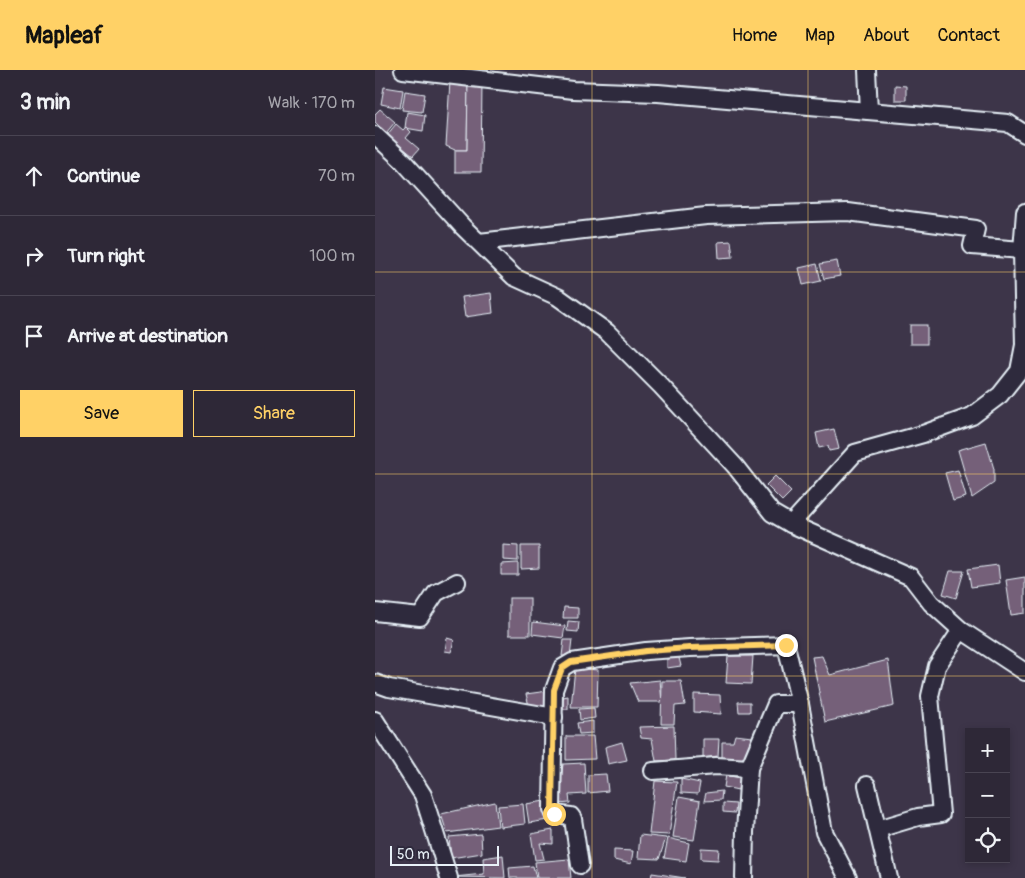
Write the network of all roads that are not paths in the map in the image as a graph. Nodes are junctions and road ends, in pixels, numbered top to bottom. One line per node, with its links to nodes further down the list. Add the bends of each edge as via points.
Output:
1 (403, 70): 3 (street, via 573,90 658,93)
2 (867, 70): 3 (street)
3 (869, 111): 5 (street, via 1008,123)
4 (375, 134): 7 (street)
5 (1025, 134)
6 (1025, 212): 8 (street)
7 (479, 242): 8 (street, via 706,216 848,212 976,229 972,246); 10 (street, via 515,276 559,297 607,332 735,466 772,512)
8 (1022, 250): 9 (street)
9 (1023, 375): 10 (street, via 972,416 923,434 855,452)
10 (791, 524): 13 (street, via 911,577 931,603)
11 (457, 582): 12 (street, via 436,593 421,617)
12 (375, 612)
13 (961, 630): 14 (street); 22 (street, via 937,666 930,696 941,814)
14 (1025, 672)
15 (375, 683): 17 (street)
16 (800, 704): 17 (street, via 786,645 690,648 571,662 562,668 554,690); 19 (street, via 776,704); 26 (street, via 824,832)
17 (554, 717): 23 (street, via 552,809 554,814 573,819)
18 (375, 720): 24 (street, via 423,795)
19 (749, 768): 20 (street, via 716,766); 25 (street)
20 (653, 771)
21 (867, 785): 22 (street)
22 (878, 828): 27 (street)
23 (580, 865)
24 (449, 878)
25 (744, 878)
26 (848, 878)
27 (889, 878)

